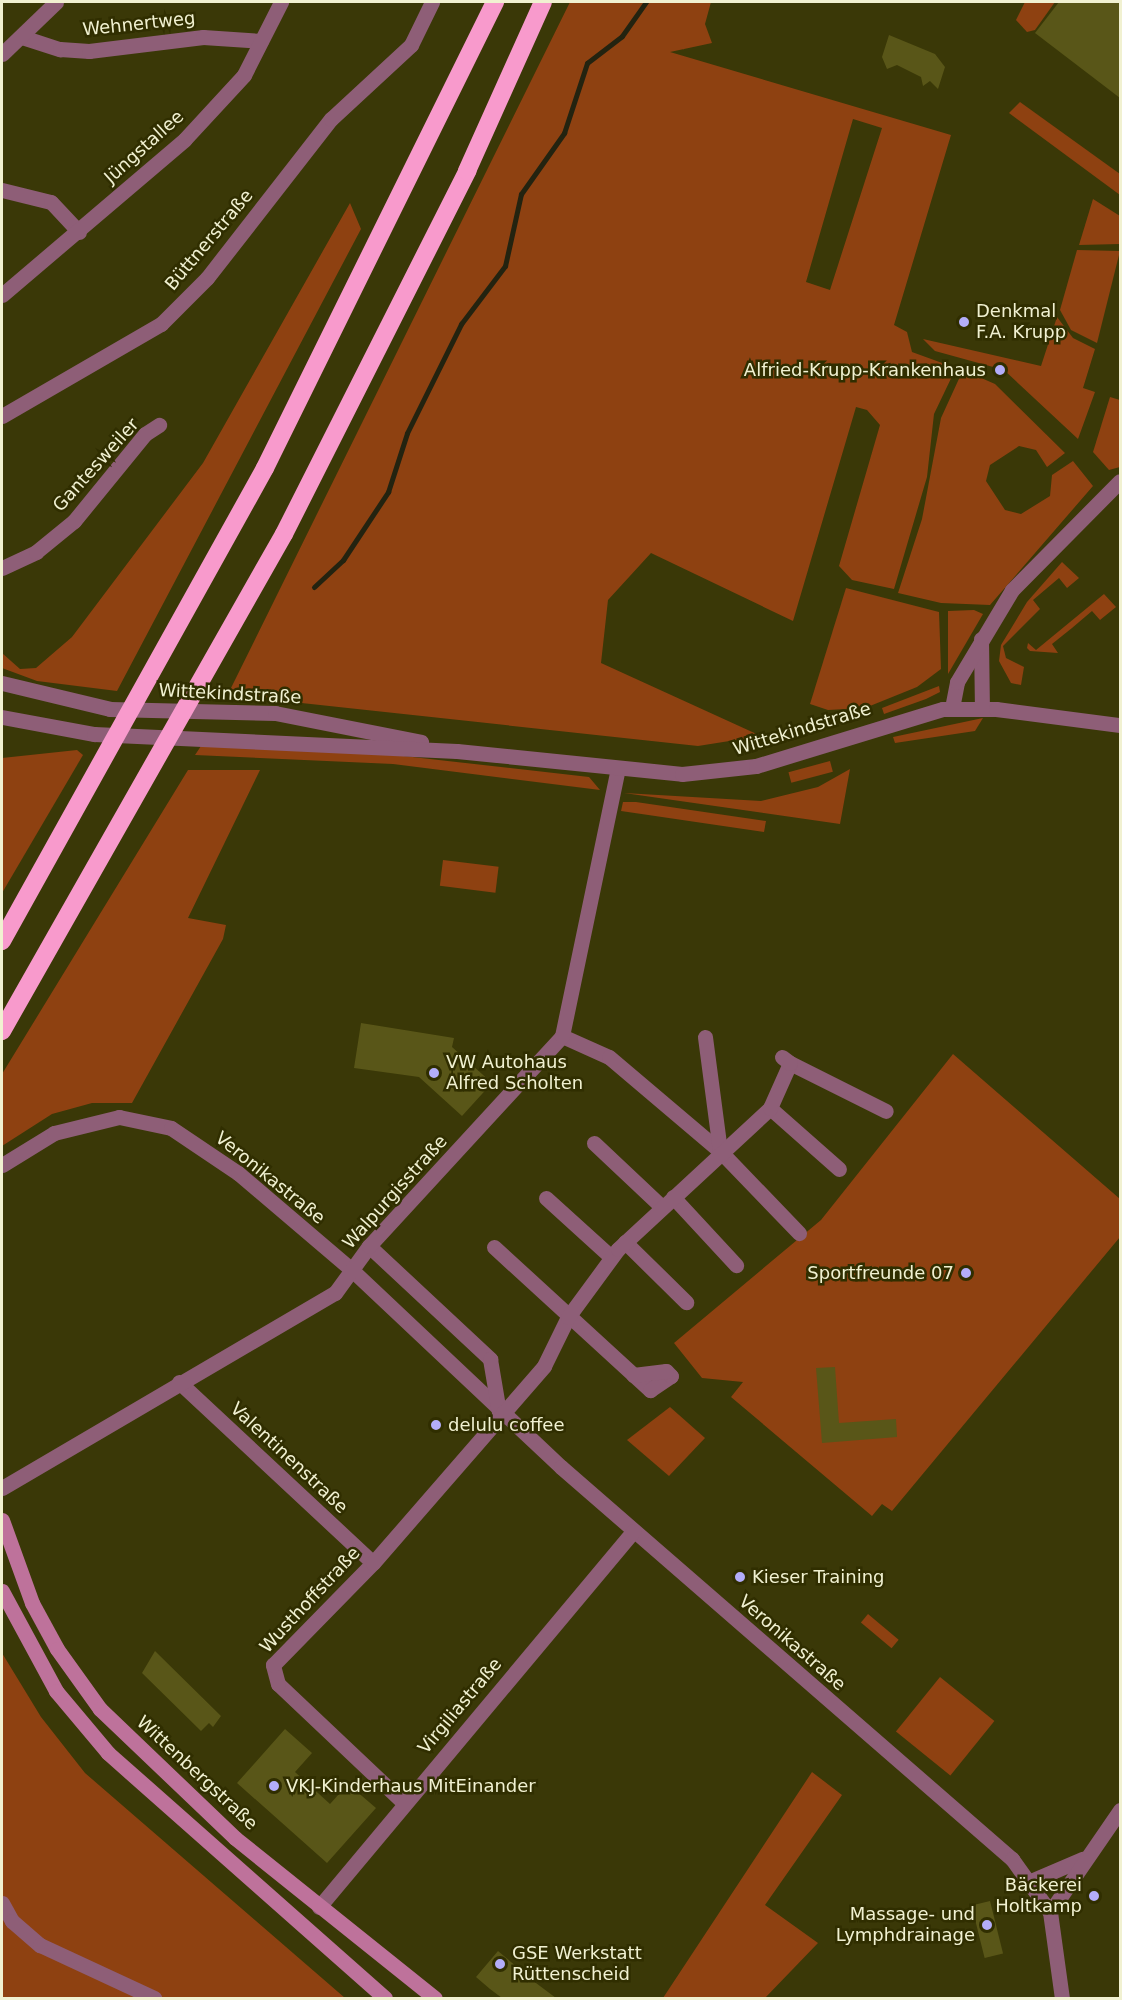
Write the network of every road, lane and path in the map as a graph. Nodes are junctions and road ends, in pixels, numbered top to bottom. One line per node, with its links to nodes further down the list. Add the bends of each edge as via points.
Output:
1 (56, 2): 6 (street)
2 (281, 2): 7 (street, Jüngstallee)
3 (432, 2): 12 (street, Büttnerstraße, via 411,45 331,119 207,278 161,324)
4 (495, 2): 24 (highway, via 265,468)
5 (543, 2): 25 (highway, via 467,171 284,534)
6 (22, 37): 7 (street, Wehnertweg, via 60,49 89,51 203,37); 8 (street)
7 (261, 40): 10 (street, Jüngstallee, via 244,75 185,139)
8 (2, 54)
9 (2, 190): 10 (street, via 51,202)
10 (79, 232): 11 (street, Jüngstallee)
11 (2, 295)
12 (2, 416)
13 (159, 425): 15 (street, Gantesweiler, via 145,434 74,521 36,552)
14 (1120, 481): 16 (street, via 1040,555)
15 (2, 568)
16 (981, 639): 18 (street, via 957,682); 19 (street)
17 (2, 683): 22 (street, Wittekindstraße, via 110,709 216,711 334,722)
18 (952, 708): 19 (street, Wittekindstraße); 23 (street, Wittekindstraße, via 748,768 694,774)
19 (982, 708): 21 (street, Wittekindstraße)
20 (2, 717): 22 (street, Wittekindstraße, via 94,734)
21 (1120, 725)
22 (457, 751): 23 (street, Wittekindstraße)
23 (618, 769): 26 (street)
24 (2, 941)
25 (2, 1032)
26 (562, 1036): 31 (street, via 609,1057); 38 (street, Walpurgisstraße)
27 (705, 1037): 31 (street)
28 (771, 1108): 29 (street, via 786,1060); 31 (street, Wusthoffstraße); 33 (street)
29 (886, 1111)
30 (594, 1143): 35 (street)
31 (720, 1151): 35 (street, Wusthoffstraße); 36 (street)
32 (2, 1165): 42 (street, Veronikastraße, via 83,1122 119,1117 171,1128 238,1173)
33 (839, 1169)
34 (546, 1198): 40 (street)
35 (667, 1202): 37 (street, Wusthoffstraße); 41 (street)
36 (799, 1233)
37 (625, 1242): 40 (street, Wusthoffstraße); 43 (street)
38 (369, 1246): 42 (street, Walpurgisstraße); 47 (street, via 490,1359)
39 (494, 1247): 44 (street)
40 (611, 1257): 44 (street, Wusthoffstraße)
41 (735, 1266)
42 (353, 1271): 46 (street, Walpurgisstraße, via 335,1293); 47 (street, Veronikastraße)
43 (686, 1302)
44 (568, 1317): 45 (street); 47 (street, Wusthoffstraße, via 544,1366)
45 (633, 1375)
46 (179, 1382): 48 (street, Walpurgisstraße); 51 (street, Valentinenstraße)
47 (499, 1412): 50 (street, Veronikastraße); 51 (street, Wusthoffstraße)
48 (2, 1488)
49 (2, 1520): 58 (main road, Wittenbergstraße, via 32,1603 87,1694 236,1838)
50 (633, 1531): 53 (street, Virgiliastraße); 56 (street, Veronikastraße, via 948,1801)
51 (373, 1563): 53 (street, Wusthoffstraße, via 271,1670 278,1684)
52 (2, 1591): 61 (main road, via 56,1691 108,1753)
53 (404, 1803): 58 (street, Virgiliastraße)
54 (1120, 1810): 55 (street)
55 (1082, 1859): 56 (street); 59 (street)
56 (1031, 1881): 59 (street, Veronikastraße)
57 (2, 1904): 60 (street, via 12,1921 40,1945)
58 (319, 1907): 62 (main road, Wittenbergstraße)
59 (1050, 1912): 63 (street)
60 (154, 1998)
61 (386, 1998)
62 (435, 1998)
63 (1062, 1998)

